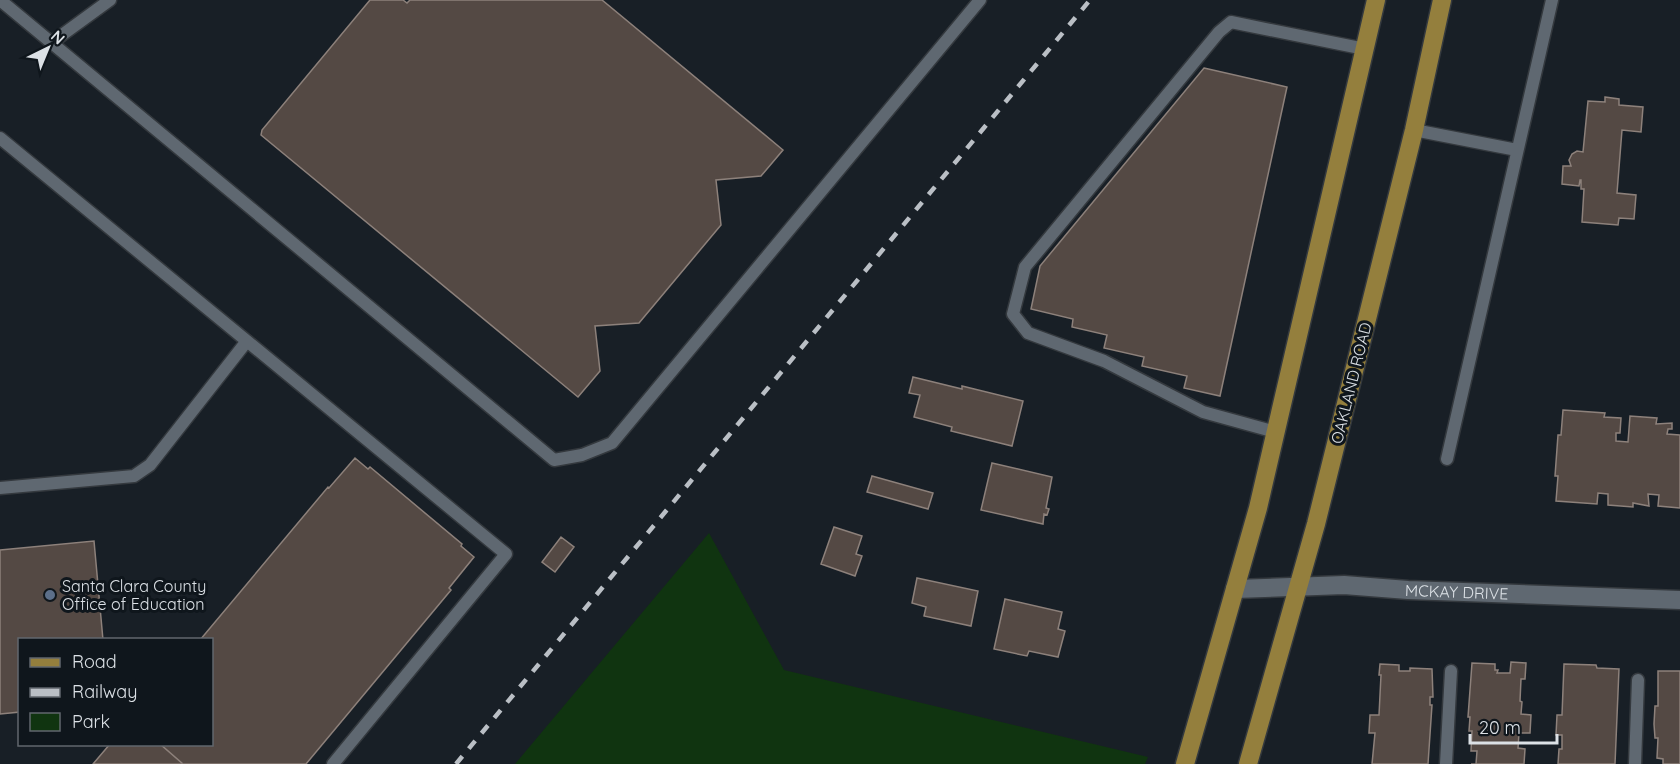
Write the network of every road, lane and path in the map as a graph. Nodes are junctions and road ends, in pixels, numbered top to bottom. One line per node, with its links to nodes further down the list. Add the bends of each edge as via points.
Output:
1 (0, 0): 7 (lane)
2 (110, 0): 7 (lane)
3 (980, 0): 7 (lane, via 612,443 582,455 554,460)
4 (1376, 0): 8 (main road)
5 (1442, 0): 9 (main road, OAKLAND ROAD)
6 (1552, 0): 11 (lane)
7 (51, 43)
8 (1365, 49): 13 (main road); 13 (lane, via 1231,22 1025,267 1013,314 1028,333 1104,361 1203,412)
9 (1413, 130): 11 (lane); 16 (main road, OAKLAND ROAD)
10 (0, 138): 12 (lane)
11 (1517, 150): 14 (lane)
12 (247, 341): 15 (lane, via 150,465 134,476); 21 (lane, via 506,554)
13 (1276, 432): 17 (main road)
14 (1447, 459)
15 (0, 488)
16 (1298, 588): 17 (street, MCKAY DRIVE); 18 (street, MCKAY DRIVE, via 1344,585); 23 (main road, OAKLAND ROAD)
17 (1235, 589): 22 (main road)
18 (1680, 600)
19 (1451, 671): 24 (lane)
20 (1638, 680): 25 (lane)
21 (333, 764)
22 (1185, 764)
23 (1248, 764)
24 (1446, 764)
25 (1635, 764)

